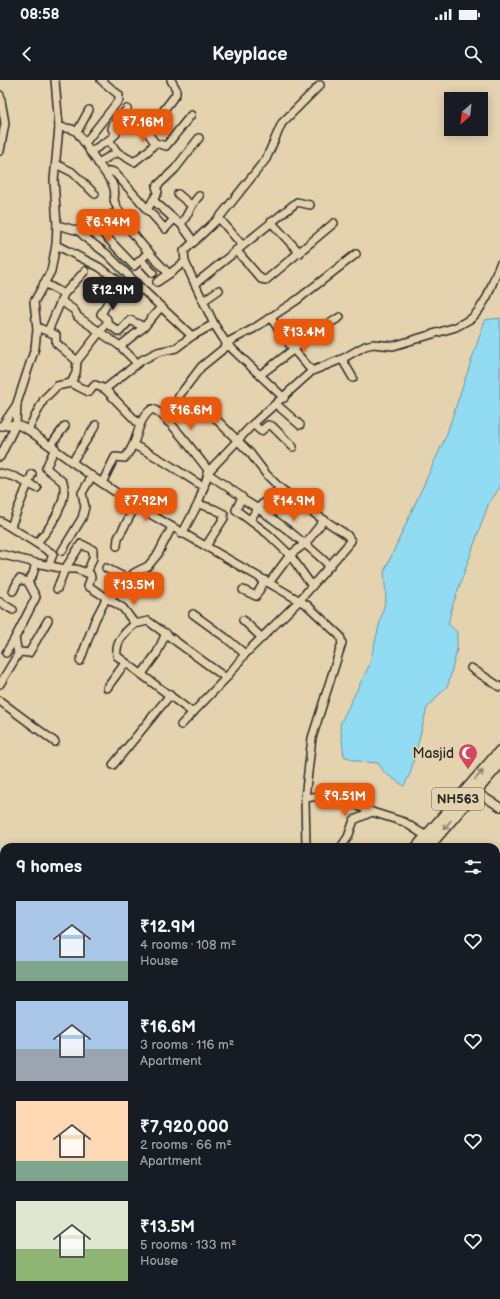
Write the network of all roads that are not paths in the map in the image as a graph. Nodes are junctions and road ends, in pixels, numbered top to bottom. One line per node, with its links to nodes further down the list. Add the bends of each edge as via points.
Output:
1 (55, 80): 9 (street)
2 (101, 80): 14 (street, via 119,95 119,100)
3 (171, 80): 13 (street, via 176,94 148,131)
4 (320, 85): 29 (street, via 282,123 266,159)
5 (0, 94): 15 (street, via 5,123)
6 (127, 109): 12 (street, via 113,125 112,129 116,134)
7 (89, 110): 10 (street)
8 (191, 115): 13 (street, via 166,146)
9 (59, 127): 10 (street); 19 (street)
10 (76, 132): 14 (street)
11 (199, 138): 24 (street, via 175,169 156,187 158,192)
12 (110, 140): 16 (street); 17 (street)
13 (155, 142): 17 (street, via 134,162)
14 (85, 143): 16 (street)
15 (0, 151)
16 (90, 152): 18 (street)
17 (117, 152): 18 (street)
18 (98, 163): 20 (street)
19 (56, 164): 21 (street, via 72,172); 34 (street, via 54,180)
20 (106, 173): 27 (street, via 116,191 114,200); 28 (street, via 115,173)
21 (95, 194)
22 (178, 194): 25 (street)
23 (199, 196): 25 (street)
24 (153, 200): 28 (street); 30 (street)
25 (191, 204): 33 (street, via 188,216)
26 (310, 205): 31 (street, via 297,202)
27 (119, 210): 35 (street); 40 (street, via 137,239)
28 (147, 210): 30 (street, via 165,229)
29 (219, 218): 37 (street); 39 (street)
30 (174, 219): 33 (street)
31 (271, 222): 39 (street); 41 (street)
32 (334, 223): 41 (street)
33 (181, 224): 37 (street)
34 (57, 225): 36 (street); 38 (street)
35 (96, 226): 36 (street); 43 (street, via 134,266)
36 (79, 231): 52 (street, via 107,254)
37 (194, 242): 44 (street, via 184,251)
38 (56, 245): 50 (street, via 51,271); 52 (street, via 99,267 136,293)
39 (239, 248): 41 (street, via 264,280); 51 (street)
40 (149, 252): 43 (street); 48 (street)
41 (300, 253)
42 (356, 254): 59 (street)
43 (141, 260): 47 (street)
44 (185, 262): 48 (street); 51 (street)
45 (500, 264): 71 (street, via 487,297 472,318 456,327 393,346 365,346)
46 (85, 271): 54 (street)
47 (153, 273)
48 (169, 274): 49 (street)
49 (157, 282)
50 (44, 283): 54 (street); 63 (street, via 34,302)
51 (195, 284): 56 (street)
52 (142, 289): 58 (street)
53 (219, 290): 56 (street)
54 (64, 294): 57 (street)
55 (113, 294): 61 (street, via 101,314 107,319)
56 (203, 300): 62 (street)
57 (61, 301): 65 (street); 66 (street)
58 (161, 307): 64 (street); 67 (street)
59 (270, 317): 68 (street); 70 (street)
60 (340, 318): 70 (street)
61 (107, 323): 64 (street, via 119,332 130,320); 66 (street)
62 (214, 324): 67 (street); 68 (street)
63 (37, 327): 65 (street); 80 (street, via 35,348)
64 (144, 327): 69 (street)
65 (48, 331): 72 (street, via 56,335 56,343)
66 (100, 332): 69 (street); 72 (street)
67 (192, 336): 73 (street, via 176,348 158,352)
68 (227, 344): 75 (street); 83 (street, via 201,367 179,396 176,409)
69 (120, 346): 73 (street)
70 (293, 350): 74 (street); 75 (street)
71 (342, 359): 74 (street); 76 (street)
72 (77, 360): 77 (street, via 76,373)
73 (137, 363): 78 (street)
74 (312, 371): 79 (street)
75 (260, 375): 79 (street)
76 (353, 378)
77 (71, 382): 78 (street, via 89,392 95,385); 91 (street, via 57,386 44,399)
78 (105, 389): 85 (street)
79 (284, 398): 81 (street)
80 (18, 403): 84 (street); 89 (street)
81 (276, 404): 86 (street); 88 (street)
82 (209, 412): 92 (street)
83 (168, 422): 85 (street, via 152,409); 98 (street, via 184,438)
84 (16, 424): 89 (street); 91 (street); 96 (street)
85 (139, 424): 93 (street)
86 (253, 424): 92 (street); 95 (street, via 261,431 268,425 272,426)
87 (96, 425): 97 (street)
88 (300, 425)
89 (1, 426)
90 (65, 426): 94 (street)
91 (28, 430): 94 (street)
92 (236, 440): 98 (street); 106 (street)
93 (133, 445): 102 (street, via 125,459 114,457); 104 (street, via 160,458)
94 (53, 447): 97 (street); 117 (street, via 46,468 63,482 64,492 58,513 44,536)
95 (293, 447)
96 (0, 457)
97 (72, 462): 101 (street)
98 (208, 472): 104 (street); 107 (street, via 242,497)
99 (0, 473): 103 (street)
100 (32, 474): 103 (street)
101 (92, 476): 102 (street); 121 (street, via 82,493 86,507 82,518)
102 (102, 483): 109 (street)
103 (28, 484): 105 (street); 114 (street)
104 (204, 487): 108 (street)
105 (37, 488)
106 (280, 488): 110 (street); 112 (street)
107 (242, 500): 110 (street); 111 (street, via 236,510)
108 (198, 504): 116 (street); 120 (street, via 214,508 224,514)
109 (136, 506): 115 (street); 119 (street, via 118,538)
110 (258, 508): 111 (street); 118 (street)
111 (250, 520): 124 (street)
112 (324, 520): 118 (street); 128 (street, via 347,535 351,541)
113 (0, 521): 114 (street)
114 (11, 526): 117 (street)
115 (172, 527): 116 (street); 132 (street, via 148,566)
116 (182, 534): 120 (street)
117 (36, 543): 123 (street)
118 (306, 543): 124 (street); 128 (street)
119 (117, 546)
120 (206, 546): 133 (street)
121 (62, 551): 123 (street); 125 (street)
122 (0, 554): 126 (street)
123 (53, 554): 127 (street)
124 (290, 554): 133 (street); 135 (street)
125 (73, 557): 130 (street); 131 (street, via 81,544 93,550 93,558)
126 (36, 563): 127 (street); 134 (street)
127 (49, 565): 130 (street)
128 (330, 566): 135 (street)
129 (106, 568): 132 (street)
130 (65, 570): 131 (street, via 76,569); 136 (street)
131 (87, 573): 139 (street, via 91,577 88,586)
132 (128, 579): 139 (street)
133 (267, 581): 137 (street, via 256,596); 140 (street)
134 (28, 582): 138 (street, via 19,579); 148 (street, via 36,597)
135 (312, 586): 140 (street)
136 (57, 589)
137 (243, 590)
138 (13, 591)
139 (109, 598): 146 (street, via 123,608); 153 (street, via 95,620)
140 (299, 601): 149 (street); 170 (street, via 307,605 340,636 342,643 312,738)
141 (0, 602): 142 (street)
142 (13, 610)
143 (192, 614): 152 (street)
144 (48, 620): 151 (street, via 29,653)
145 (243, 620): 149 (street)
146 (134, 624): 147 (street, via 148,620); 154 (street, via 119,640 116,650 117,656)
147 (166, 633): 156 (street); 157 (street)
148 (15, 638): 150 (street); 151 (street)
149 (262, 638): 152 (street)
150 (6, 652)
151 (18, 654): 158 (street)
152 (245, 654): 157 (street)
153 (80, 661)
154 (125, 663): 156 (street); 160 (street)
155 (471, 668): 159 (street)
156 (142, 674): 161 (street)
157 (226, 678): 163 (street)
158 (0, 684)
159 (500, 687)
160 (107, 688)
161 (170, 696): 163 (street); 168 (street)
162 (0, 701): 165 (street)
163 (192, 713): 164 (street)
164 (182, 725)
165 (55, 742)
166 (500, 751): 169 (highway, NH563, one-way to 166)
167 (500, 763): 169 (highway, NH563)
168 (113, 765)
169 (472, 789): 171 (street); 173 (highway, NH563); 177 (highway, NH563, one-way to 177)
170 (305, 798): 172 (street, via 326,795); 174 (street)
171 (500, 806)
172 (372, 812): 173 (street, via 404,822); 175 (street, via 354,820)
173 (426, 836): 176 (highway, NH563)
174 (306, 843)
175 (344, 843)
176 (420, 843)
177 (431, 843)

